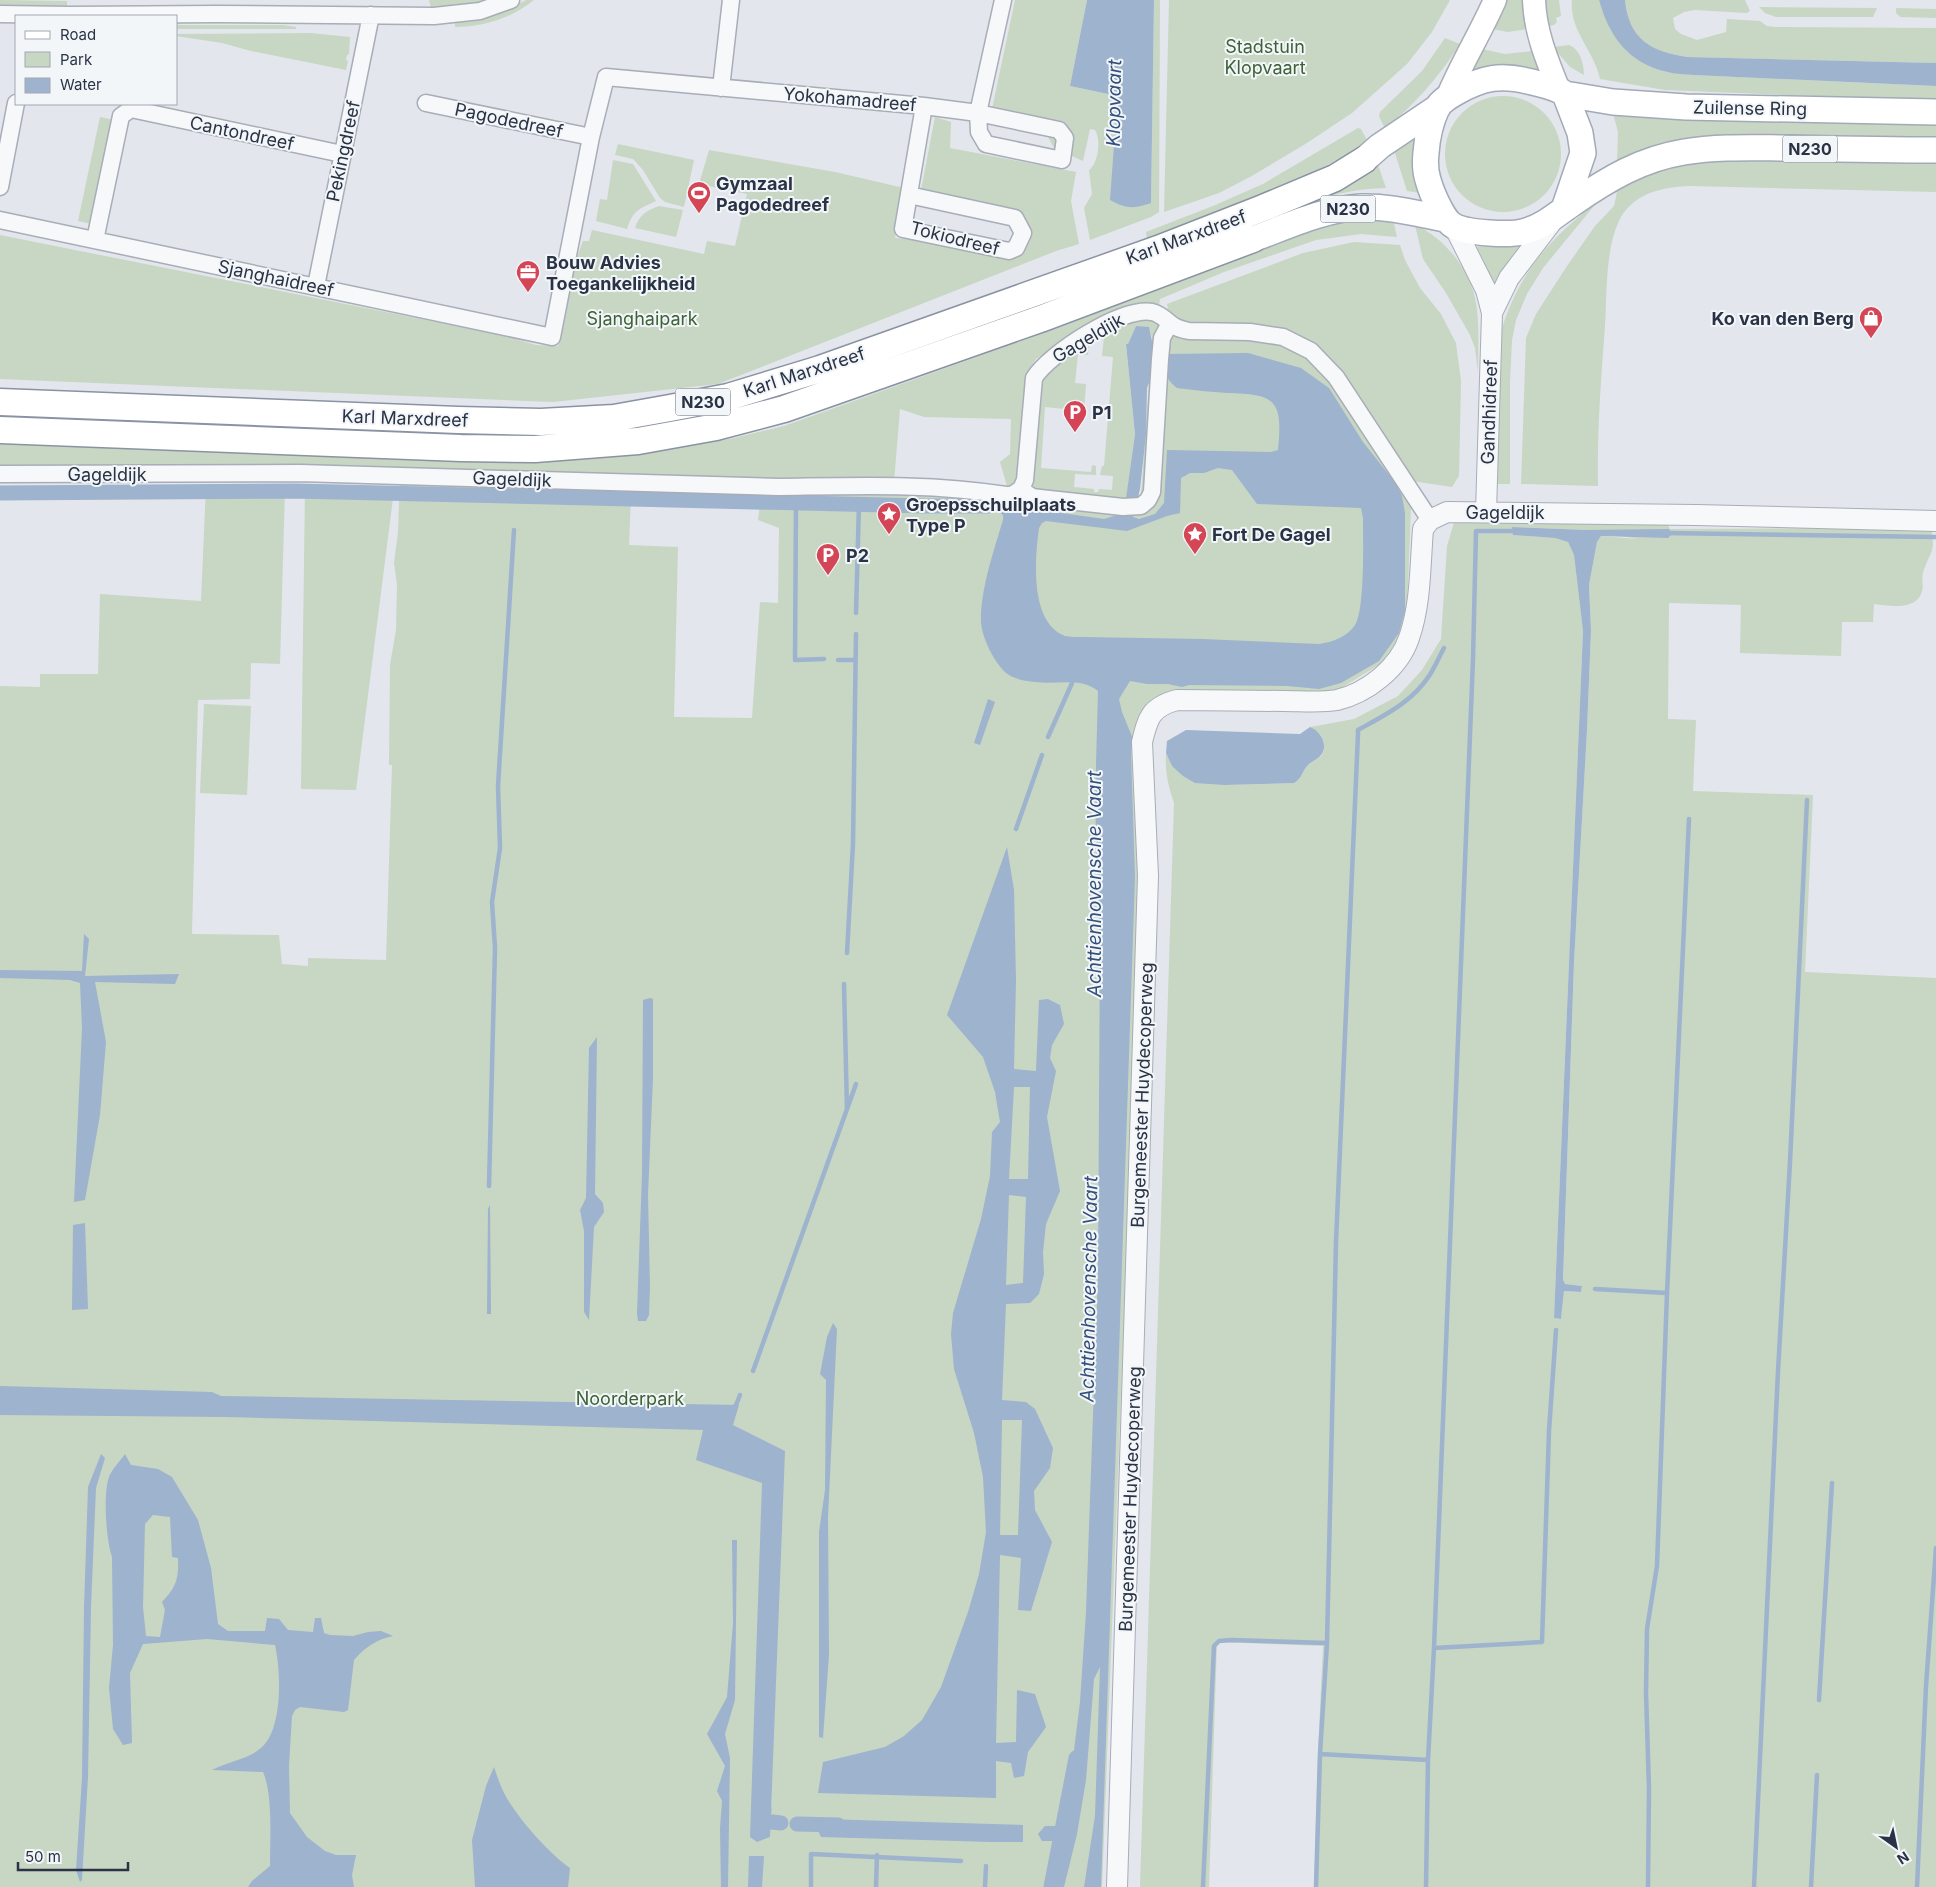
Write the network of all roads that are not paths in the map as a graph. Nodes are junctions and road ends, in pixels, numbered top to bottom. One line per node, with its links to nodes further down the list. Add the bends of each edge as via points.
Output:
1 (511, 0): 7 (street, via 480,11 443,15)
2 (731, 0): 11 (street)
3 (1003, 0): 18 (street)
4 (1494, 0): 13 (main road)
5 (1534, 0): 12 (main road, via 1540,38)
6 (133, 7): 9 (street); 10 (street)
7 (414, 8): 10 (street)
8 (0, 14): 9 (street)
9 (32, 15)
10 (371, 15): 22 (street, Pekingdreef)
11 (721, 88): 16 (street, Yokohamadreef); 20 (street, via 606,77)
12 (1562, 92): 13 (main road, N230, via 1511,77 1498,77 1470,84); 17 (main road, Zuilense Ring / N230, via 1613,102 1686,107); 26 (main road, via 1580,133 1583,153)
13 (1442, 102): 23 (main road, Karl Marxdreef / N230); 28 (main road, via 1426,141 1425,169)
14 (426, 103): 20 (street, Pagodedreef)
15 (15, 105): 19 (street)
16 (924, 106): 18 (street, Yokohamadreef); 25 (street, Tokiodreef)
17 (1936, 112)
18 (978, 113): 18 (street, Yokohamadreef, via 1059,130 1065,138 1062,160 986,144 979,132)
19 (5, 133): 24 (street)
20 (591, 137): 31 (street, Sjanghaidreef, via 552,338)
21 (1936, 150): 26 (main road, N230, via 1762,148 1684,152 1627,169)
22 (342, 154): 30 (street, Cantondreef, via 131,109 121,116); 31 (street, Pekingdreef)
23 (1364, 160): 34 (highway, Karl Marxdreef / N230, via 1335,178 1158,249 820,369 728,397 614,418 541,422 458,420)
24 (0, 187)
25 (910, 195): 25 (street, Tokiodreef, via 903,229 1009,251 1016,248 1023,233 1015,218)
26 (1559, 213): 28 (main road, N230, via 1528,231 1515,234 1499,234); 32 (street, Gandhidreef, via 1509,278)
27 (0, 220): 30 (street, Sjanghaidreef)
28 (1450, 223): 29 (main road, Karl Marxdreef / N230, via 1400,210 1361,207 1307,219); 32 (street, Gandhidreef, via 1486,290)
29 (1254, 239): 35 (highway, Karl Marxdreef / N230, via 1043,318 784,409 716,427 638,441 535,449 461,448)
30 (96, 240): 31 (street, Sjanghaidreef)
31 (316, 286)
32 (1492, 313): 38 (street, Gandhidreef)
33 (1170, 323): 37 (street, Gageldijk, via 1157,313 1136,312 1110,322 1064,349 1040,368 1032,386 1025,480); 37 (street, Gageldijk, via 1162,338 1152,492 1148,500 1141,506 1123,507 1032,497); 39 (street, Gageldijk, via 1189,331 1250,332 1283,337 1311,351 1336,377)
34 (0, 402)
35 (0, 430)
36 (0, 474): 37 (street, Gageldijk, via 300,473 961,489 1006,495)
37 (1021, 490)
38 (1486, 512): 39 (street, Gageldijk, via 1447,512); 40 (street, Gageldijk)
39 (1430, 520): 41 (street, Burgemeester Huydecoperweg, via 1423,530 1417,608 1409,639 1398,660 1381,677 1353,694 1325,702 1168,702 1152,713 1142,742 1148,876)
40 (1936, 521)
41 (1117, 1887)

